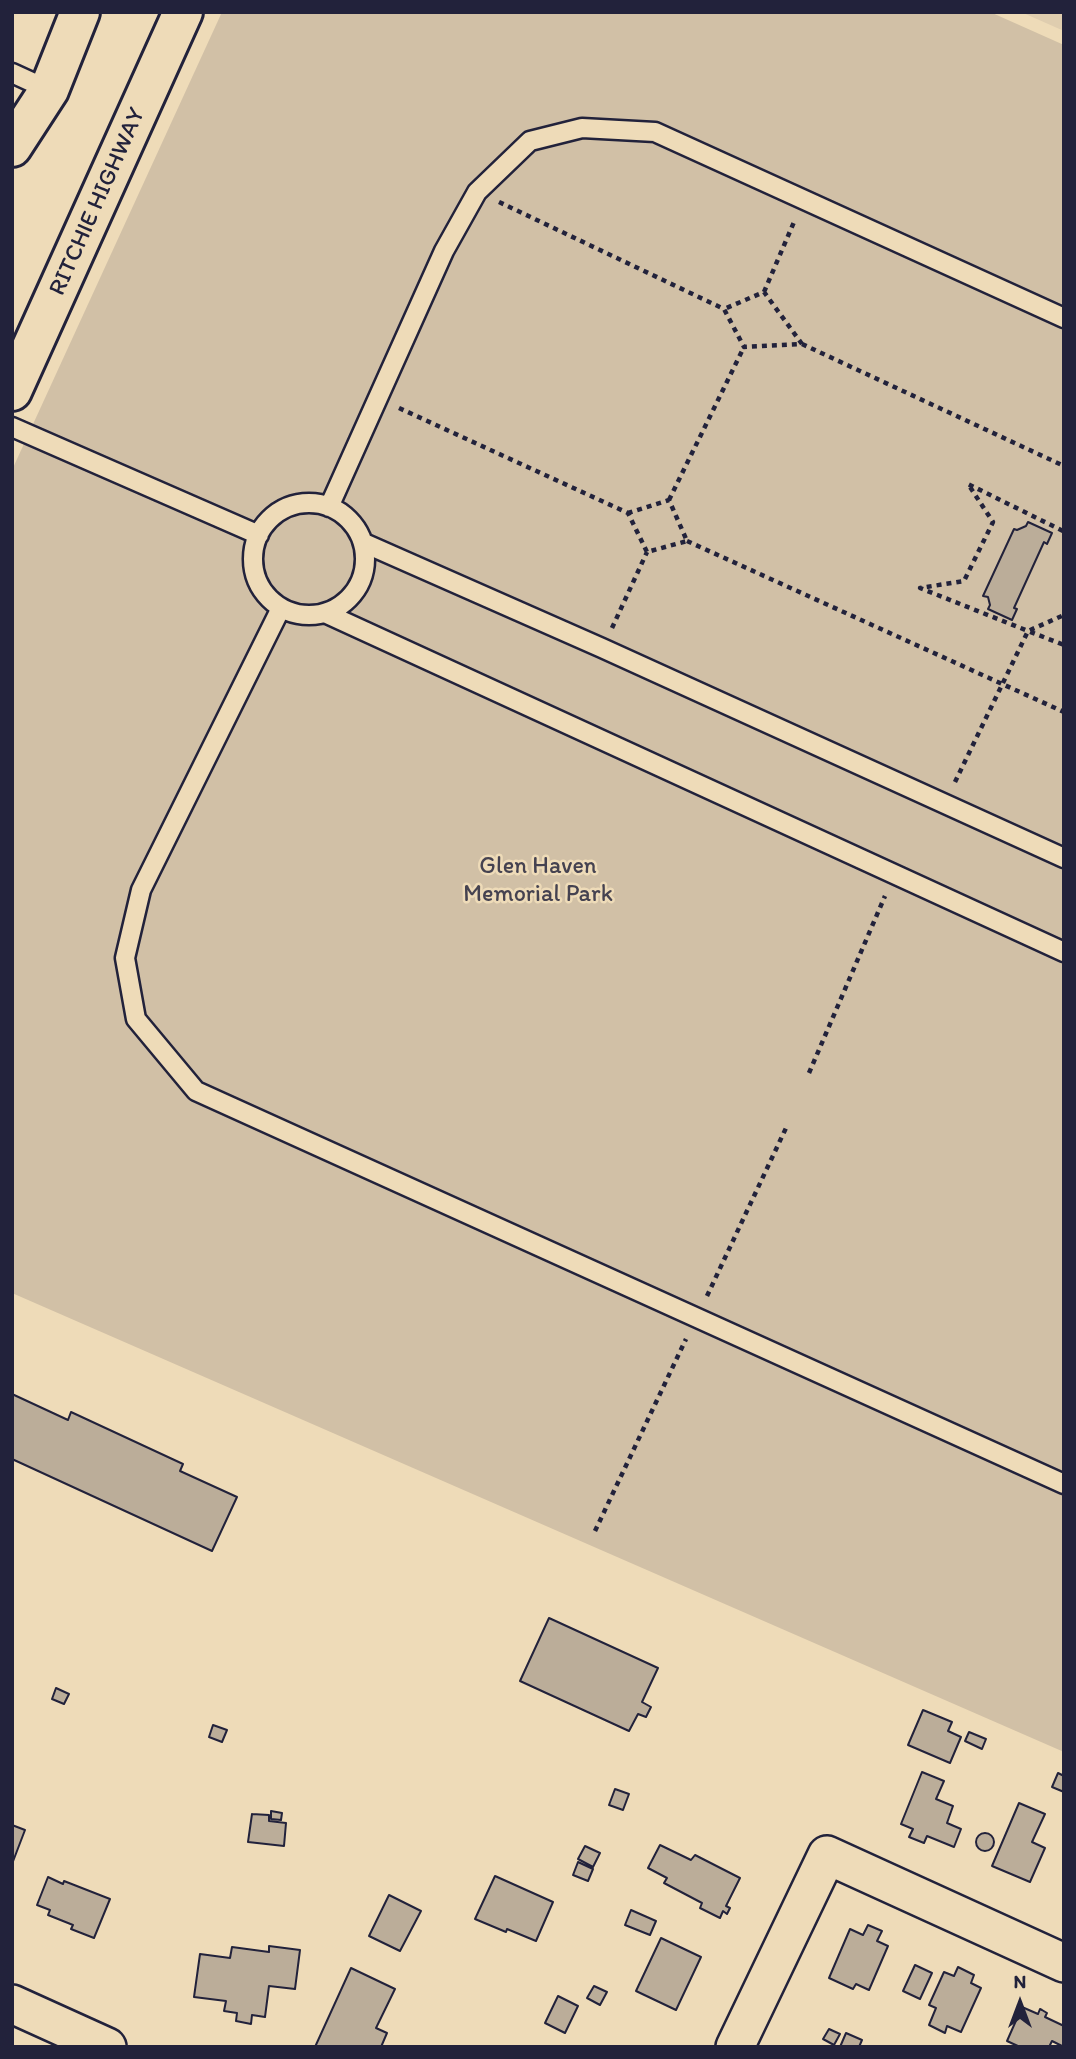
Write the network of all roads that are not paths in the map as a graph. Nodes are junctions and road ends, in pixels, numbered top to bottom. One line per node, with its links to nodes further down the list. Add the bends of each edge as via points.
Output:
1 (80, 12): 4 (main road)
2 (183, 12): 7 (main road, RITCHIE HIGHWAY)
3 (12, 73): 4 (lane)
4 (49, 90): 5 (main road)
5 (12, 147)
6 (1064, 318): 9 (lane, via 655,132 582,128 530,141 477,192 444,251)
7 (12, 391)
8 (12, 427): 10 (lane)
9 (329, 507): 10 (lane, via 313,503 289,508 268,521); 11 (lane, via 344,515)
10 (259, 535): 12 (lane, via 253,551 254,568 268,598)
11 (364, 543): 13 (lane, via 363,578 341,606); 14 (lane)
12 (281, 608): 13 (lane, via 295,614); 16 (lane, via 141,890 125,958 136,1019 196,1091)
13 (325, 613): 15 (lane)
14 (1064, 858)
15 (1064, 952)
16 (1064, 1484)
17 (1064, 1963): 20 (street, via 827,1855)
18 (12, 2004): 19 (street)
19 (103, 2046)
20 (735, 2047)

